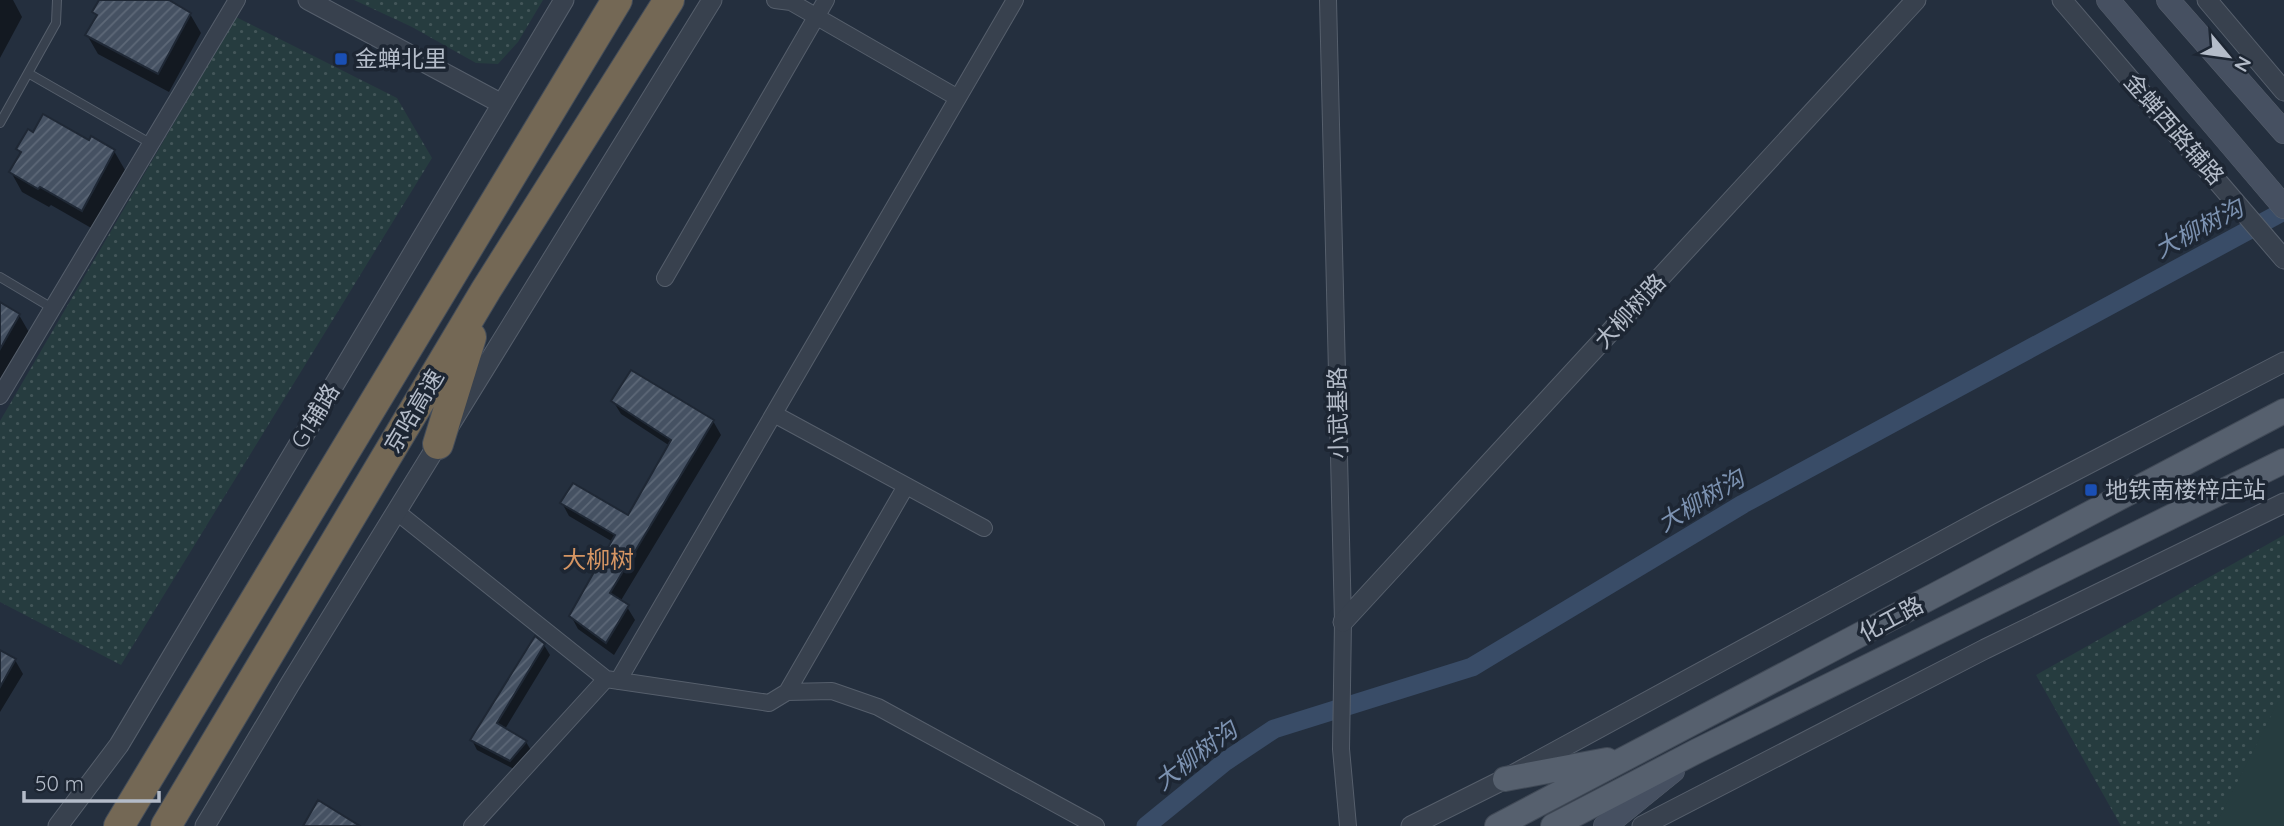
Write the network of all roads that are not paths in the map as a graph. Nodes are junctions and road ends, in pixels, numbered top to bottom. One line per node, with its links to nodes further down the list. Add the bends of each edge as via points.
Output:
1 (57, 0): 20 (lane, via 56,23)
2 (237, 0): 26 (street)
3 (308, 0): 23 (street)
4 (564, 0): 23 (street, G1辅路)
5 (606, 0): 19 (highway)
6 (617, 0): 19 (highway, 京哈高速)
7 (670, 0): 31 (highway, 京哈高速)
8 (712, 0): 37 (street)
9 (826, 0): 18 (street)
10 (1014, 0): 22 (street)
11 (1328, 0): 43 (street, 小武基路)
12 (1916, 0): 43 (street, 大柳树路)
13 (2062, 0): 28 (street, 金蝉西路辅路)
14 (2108, 0): 27 (main road)
15 (2168, 0): 25 (main road)
16 (2207, 0): 21 (street)
17 (786, 1): 18 (street)
18 (816, 16): 22 (street); 30 (street)
19 (591, 45): 46 (highway, 京哈高速)
20 (28, 73): 24 (lane); 26 (lane)
21 (2284, 91)
22 (958, 99): 36 (street)
23 (502, 104): 50 (street, G1辅路, via 119,745)
24 (0, 123)
25 (2284, 132)
26 (149, 143): 32 (street)
27 (2284, 207)
28 (2281, 256)
29 (0, 277): 32 (lane)
30 (665, 278)
31 (486, 290): 37 (highway); 53 (highway, 京哈高速)
32 (52, 308): 34 (street)
33 (2284, 362): 49 (street, via 1990,515)
34 (0, 396)
35 (2284, 411): 48 (main road, 化工路)
36 (774, 414): 39 (street); 44 (street)
37 (438, 444): 41 (street)
38 (2284, 461): 47 (main road, 化工路)
39 (906, 486): 42 (street); 45 (street)
40 (2284, 503): 62 (street, via 1985,649)
41 (397, 512): 44 (street); 54 (street)
42 (984, 528)
43 (1343, 622): 57 (street, 小武基路, via 1341,749)
44 (612, 680): 45 (street, via 769,703); 55 (street)
45 (787, 692): 56 (street, via 832,691 878,706)
46 (189, 710): 51 (highway); 52 (highway, 京哈高速)
47 (1697, 751): 60 (main road, 化工路); 61 (main road)
48 (1631, 756): 49 (main road); 59 (main road, 化工路)
49 (1505, 779): 58 (street)
50 (58, 826)
51 (97, 826)
52 (119, 826)
53 (166, 826)
54 (205, 826)
55 (472, 826)
56 (1096, 826)
57 (1348, 826)
58 (1411, 826)
59 (1497, 826)
60 (1553, 826)
61 (1605, 826)
62 (1642, 826)

